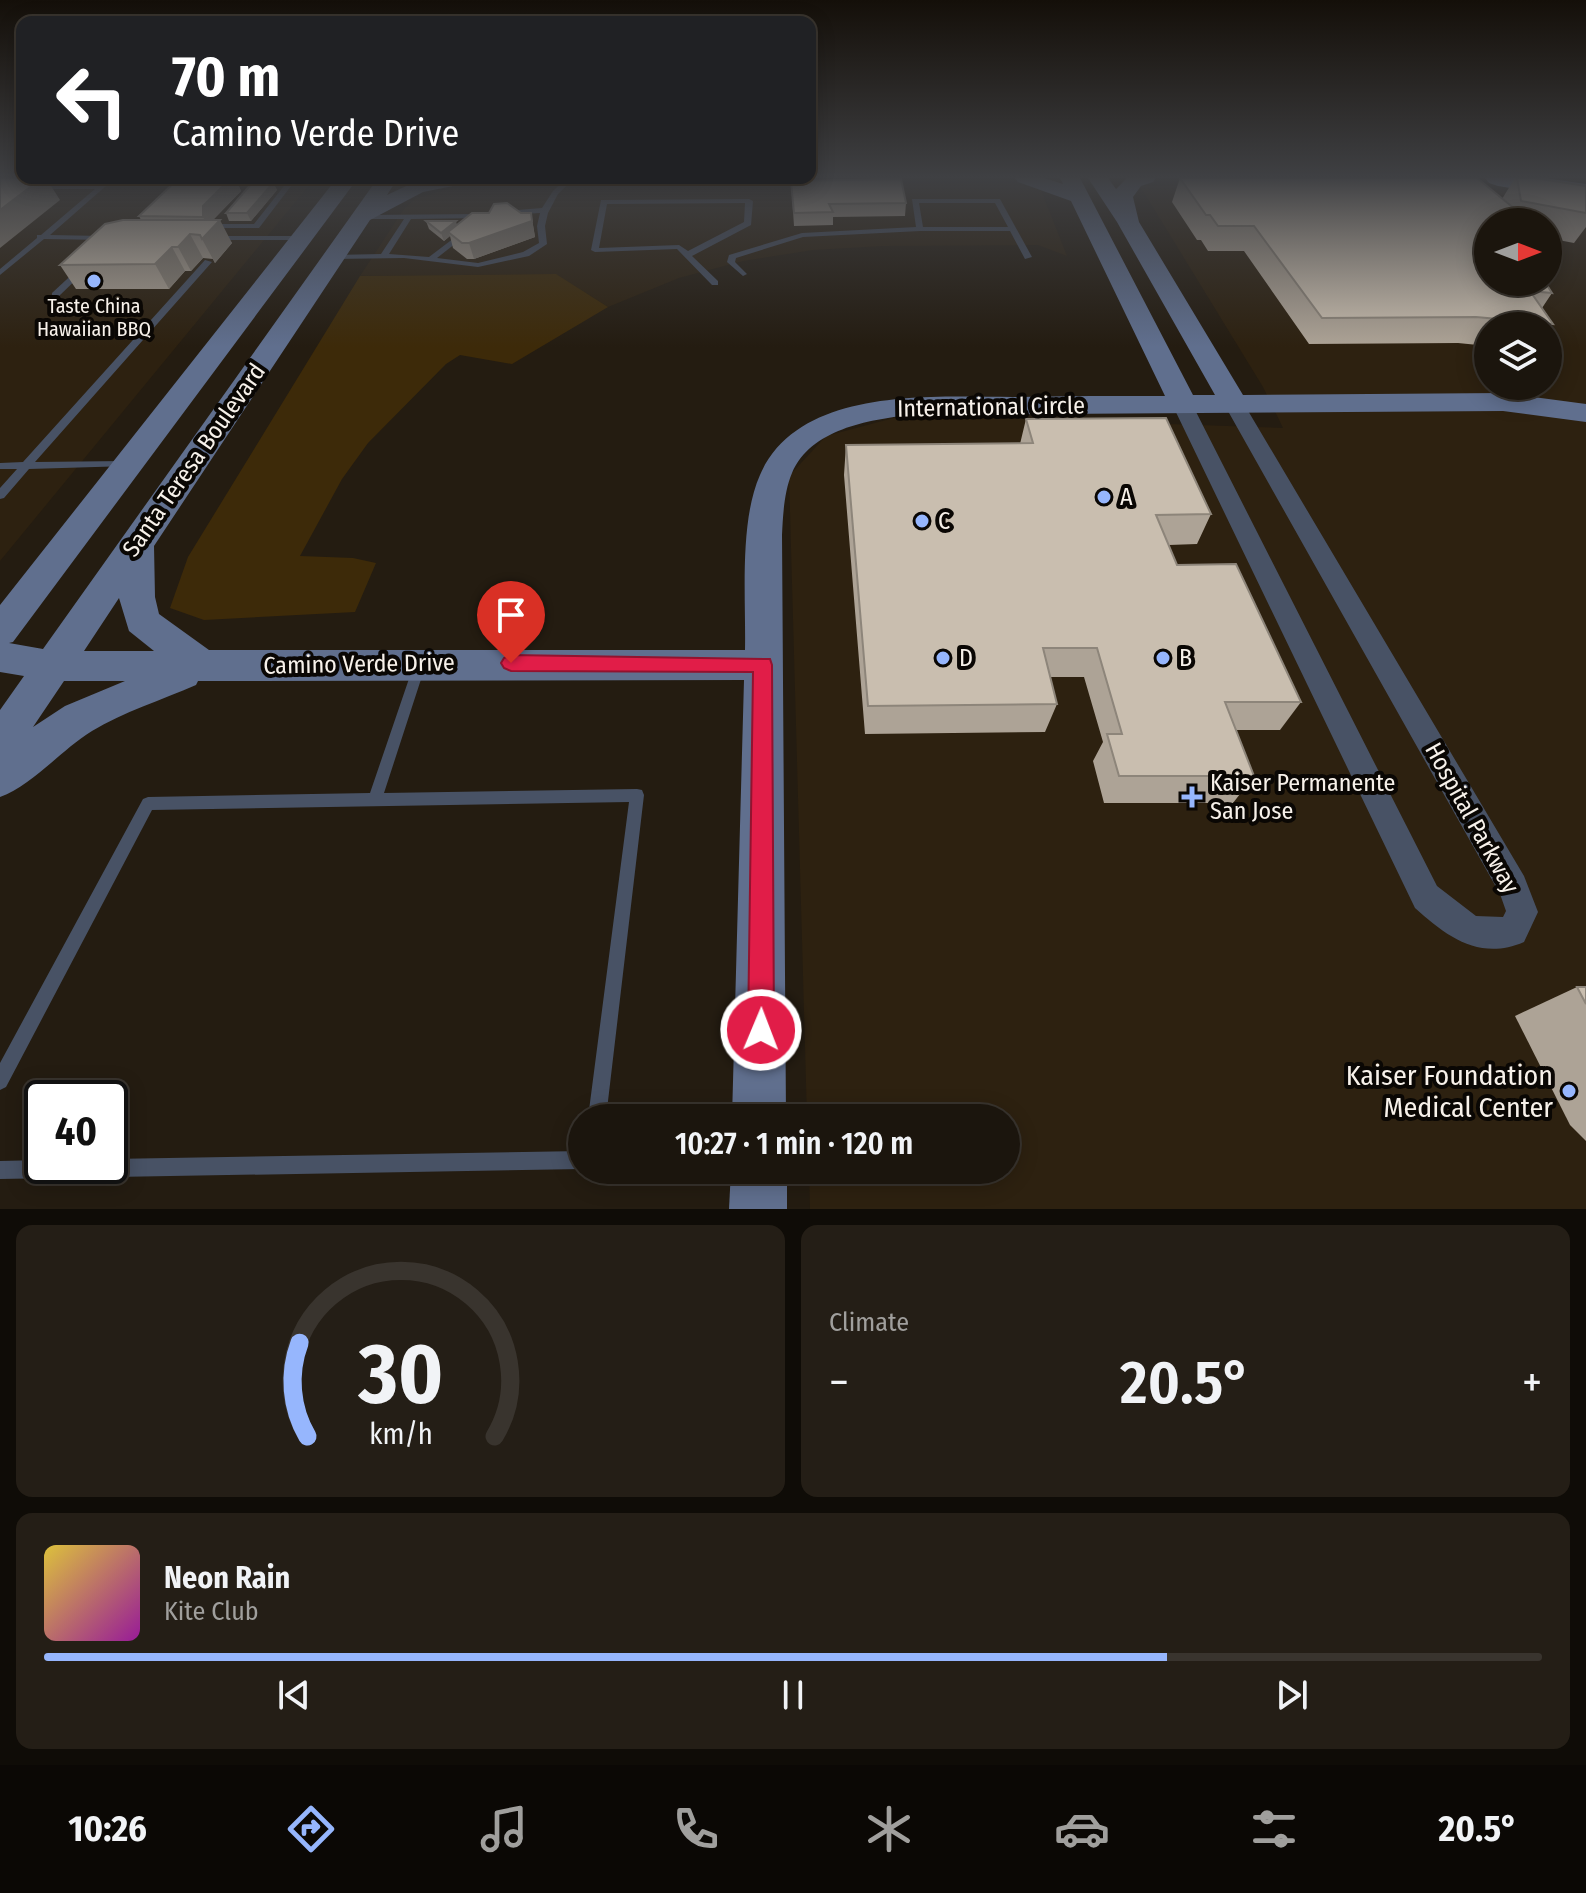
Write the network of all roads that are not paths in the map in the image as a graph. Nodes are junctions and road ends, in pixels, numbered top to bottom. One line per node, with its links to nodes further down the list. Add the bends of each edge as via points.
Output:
1 (43, 234): 14 (lane)
2 (208, 234): 15 (lane, via 205,238)
3 (305, 234): 16 (street, Santa Teresa Boulevard)
4 (350, 234): 20 (street, Santa Teresa Boulevard)
5 (398, 234): 21 (lane)
6 (461, 234): 23 (lane)
7 (542, 234): 23 (lane, via 543,244 526,254 478,265)
8 (598, 234): 19 (lane, via 595,250 679,247)
9 (726, 234): 19 (lane)
10 (811, 234): 27 (lane, via 732,257)
11 (1016, 234): 22 (lane)
12 (1098, 234): 30 (street, Hospital Parkway)
13 (1135, 234): 31 (street, Hospital Parkway)
14 (40, 237): 17 (lane, via 117,238); 26 (lane)
15 (229, 238): 16 (lane); 18 (lane)
16 (302, 238): 33 (street, Santa Teresa Boulevard)
17 (107, 247)
18 (218, 251)
19 (687, 255): 28 (lane)
20 (333, 257): 21 (lane); 37 (street, Santa Teresa Boulevard)
21 (383, 257): 23 (lane)
22 (1028, 257)
23 (431, 259)
24 (208, 262): 34 (lane)
25 (88, 265): 29 (lane)
26 (0, 273)
27 (743, 274)
28 (715, 283)
29 (55, 295)
30 (1182, 404): 31 (street, International Circle); 31 (street, Hospital Parkway, via 1426,897 1457,926 1494,937 1513,931 1522,912 1513,887); 43 (street, International Circle, via 910,406 841,419 804,439 777,470 768,501)
31 (1234, 404): 32 (street, International Circle, via 1503,402)
32 (1586, 413)
33 (128, 464): 34 (lane); 38 (street, Santa Teresa Boulevard)
34 (27, 465): 35 (lane); 36 (lane)
35 (0, 466)
36 (0, 495)
37 (137, 543): 44 (street, Santa Teresa Boulevard); 45 (street, via 142,621)
38 (54, 560): 39 (street); 40 (street, Santa Teresa Boulevard)
39 (0, 596)
40 (0, 632)
41 (0, 657): 44 (street, Camino Verde Drive)
42 (420, 664): 43 (street, Camino Verde Drive); 45 (street, Camino Verde Drive); 49 (lane)
43 (763, 665): 52 (street, International Circle)
44 (52, 666): 45 (street, Camino Verde Drive); 46 (street, Camino Verde Drive); 47 (street, Santa Teresa Boulevard)
45 (202, 666): 48 (street, via 79,718)
46 (0, 678)
47 (0, 743)
48 (0, 778)
49 (375, 799): 50 (lane, via 148,804); 51 (lane, via 637,795)
50 (0, 1081)
51 (599, 1104)
52 (759, 1104)
53 (568, 1160): 54 (lane)
54 (0, 1170)
55 (759, 1184): 56 (street)
56 (758, 1209)

